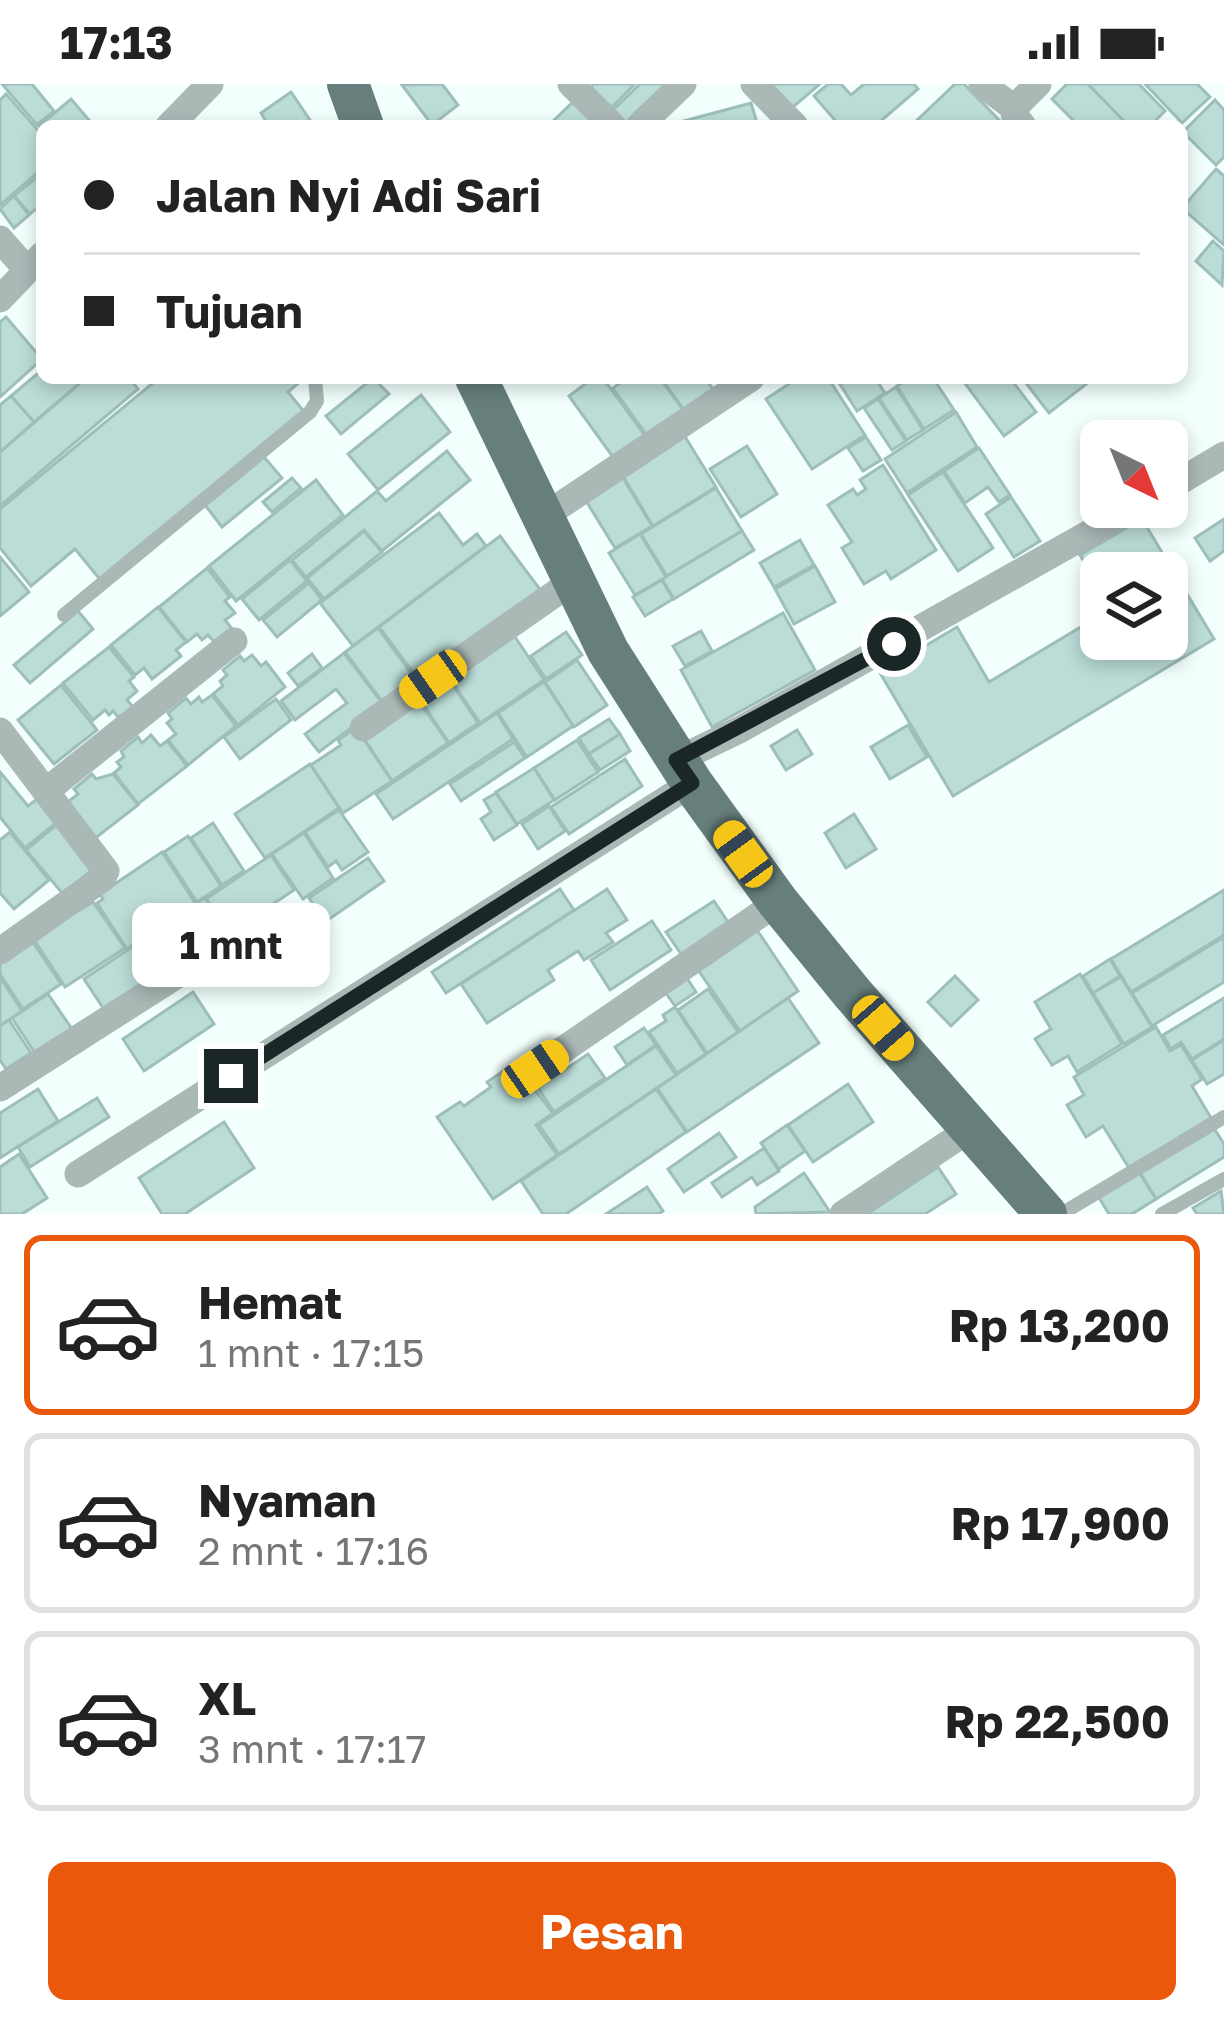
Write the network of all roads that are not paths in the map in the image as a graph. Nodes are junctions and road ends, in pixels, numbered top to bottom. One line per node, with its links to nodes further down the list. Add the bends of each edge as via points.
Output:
1 (210, 84): 9 (street)
2 (349, 84): 10 (main road)
3 (571, 84): 11 (street)
4 (683, 84): 12 (street)
5 (754, 84): 13 (street)
6 (982, 84): 8 (street)
7 (1038, 84): 8 (street)
8 (1019, 117)
9 (175, 120)
10 (360, 120)
11 (607, 120)
12 (645, 120)
13 (789, 120)
14 (0, 238): 15 (street)
15 (35, 263): 16 (street)
16 (0, 299)
17 (316, 384): 25 (lane, via 310,412)
18 (479, 384): 22 (main road)
19 (742, 384): 22 (street)
20 (1224, 455): 21 (street)
21 (1188, 476)
22 (543, 517): 24 (main road)
23 (1099, 528): 29 (street, via 741,729)
24 (573, 581): 27 (street); 29 (main road)
25 (64, 615)
26 (234, 641): 30 (street)
27 (363, 728)
28 (0, 730): 30 (street)
29 (684, 772): 31 (main road); 38 (street)
30 (46, 791): 33 (street, via 106,871)
31 (778, 902): 34 (street); 37 (main road)
32 (229, 942): 35 (street)
33 (0, 951)
34 (535, 1069)
35 (0, 1088)
36 (1224, 1117): 42 (lane)
37 (970, 1129): 40 (street); 41 (main road)
38 (78, 1174)
39 (1224, 1179): 43 (lane)
40 (843, 1214)
41 (1046, 1214)
42 (1061, 1214)
43 (1162, 1214)

